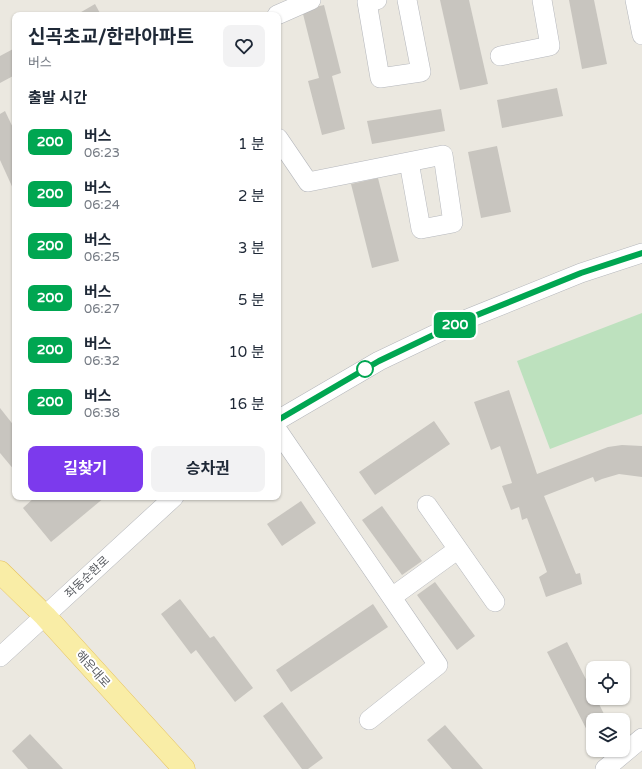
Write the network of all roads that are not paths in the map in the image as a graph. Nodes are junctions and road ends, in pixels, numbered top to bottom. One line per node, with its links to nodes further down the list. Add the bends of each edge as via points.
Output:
1 (310, 0): 6 (street)
2 (377, 0): 3 (street, via 367,2 380,78 421,72)
3 (407, 0)
4 (542, 0): 8 (street, via 550,46)
5 (635, 0): 7 (street)
6 (281, 13)
7 (642, 36)
8 (500, 56)
9 (281, 142): 10 (street, via 308,182)
10 (409, 162)
11 (642, 253): 12 (street, via 581,273 467,319 379,361)
12 (281, 418)
13 (281, 435): 18 (street)
14 (171, 500): 20 (street, 좌동순환로)
15 (427, 505): 16 (street)
16 (457, 550): 18 (street); 19 (street)
17 (0, 572): 20 (main road, 해운대로)
18 (392, 597): 22 (street, via 438,664)
19 (495, 602)
20 (45, 616): 21 (street, 좌동순환로); 24 (main road, 해운대로)
21 (0, 657)
22 (369, 720)
23 (642, 738): 25 (street)
24 (184, 769)
25 (605, 769)

